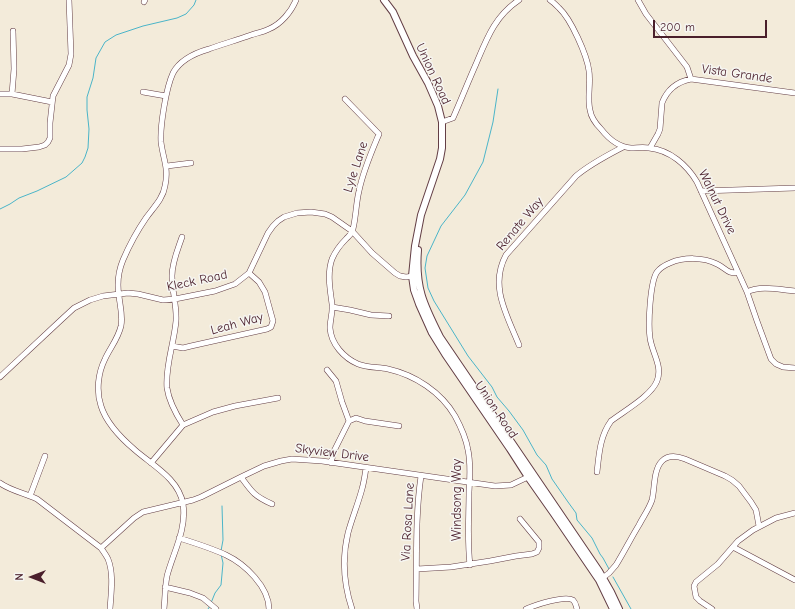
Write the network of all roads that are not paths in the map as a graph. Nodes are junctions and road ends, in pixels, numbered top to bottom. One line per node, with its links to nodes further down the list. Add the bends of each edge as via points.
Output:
1 (69, 0): 15 (street, via 71,54 69,65)
2 (296, 0): 13 (street, via 284,18 270,29 185,59 174,72)
3 (384, 0): 16 (main road, Union Road, via 393,12 428,83)
4 (519, 0): 16 (street, via 504,12 489,33 453,118)
5 (550, 0): 17 (street, via 564,14 579,41 589,69 591,114 601,129)
6 (638, 0): 8 (street, via 687,68)
7 (13, 32): 12 (street)
8 (691, 79): 10 (street, Vista Grande); 19 (street, Vista Grande, via 673,86 666,95 662,103 660,129)
9 (143, 92): 13 (street)
10 (795, 93)
11 (0, 94): 12 (street)
12 (12, 94): 15 (street)
13 (166, 96): 21 (street, via 161,144)
14 (345, 99): 24 (street, Lyle Lane, via 379,134 363,174)
15 (52, 102): 18 (street, via 50,138 45,145)
16 (442, 122): 28 (main road, Union Road, via 440,159 418,226)
17 (622, 147): 19 (street, Walnut Drive); 35 (street, Renate Way, via 576,176 502,262 499,284 501,301)
18 (0, 148)
19 (650, 148): 23 (street, Walnut Drive, via 680,161 693,176)
20 (191, 163): 21 (street)
21 (166, 166): 31 (street, via 165,188 160,200 139,229 124,258 118,282)
22 (795, 188): 23 (street)
23 (701, 191): 26 (street, Walnut Drive)
24 (352, 231): 27 (street, Kleck Road, via 332,217 319,213 300,213 284,217 268,233); 28 (street, Kleck Road, via 395,273 400,276); 33 (street, Windsong Way, via 332,259 330,266)
25 (182, 237): 32 (street, via 172,276)
26 (738, 272): 30 (street, Walnut Drive); 48 (street, via 730,273 707,260 690,259 669,263 657,272 651,287 649,332 659,368 658,380 651,390 607,426 601,440)
27 (249, 273): 32 (street, Kleck Road, via 235,284); 36 (street, Leah Way, via 265,292 273,321 271,327 183,348)
28 (415, 276): 50 (main road, Union Road, via 414,290 432,333)
29 (795, 291): 30 (street, via 763,288)
30 (747, 292): 37 (street, Walnut Drive, via 771,358 783,367)
31 (119, 294): 32 (street, Kleck Road, via 138,294); 39 (street, Kleck Road, via 90,300 74,308); 45 (street, via 121,325 118,337 105,358 98,392 101,407 108,420 134,450)
32 (175, 300): 36 (street, via 176,320)
33 (332, 307): 34 (street); 53 (street, Windsong Way, via 332,338 346,357 367,367 408,375 431,389 446,403 455,415 466,440 470,462)
34 (389, 316)
35 (519, 345)
36 (172, 346): 42 (street, via 168,390)
37 (795, 368)
38 (327, 370): 41 (street, via 336,382)
39 (0, 377)
40 (278, 398): 42 (street, via 235,406)
41 (349, 421): 43 (street, via 356,418); 46 (street)
42 (183, 425): 45 (street)
43 (399, 426)
44 (45, 456): 54 (street)
45 (151, 463): 55 (street, via 174,484)
46 (331, 463): 47 (street, Skyview Drive); 51 (street, Skyview Drive, via 292,459 264,466)
47 (366, 468): 49 (street, Skyview Drive); 72 (street, via 346,545 345,576)
48 (597, 472)
49 (421, 476): 53 (street, Skyview Drive); 64 (street, Via Rosa Lane)
50 (530, 476): 53 (street, Skyview Drive, via 503,486); 65 (main road, Union Road)
51 (241, 477): 55 (street, Skyview Drive); 56 (street, via 253,494)
52 (0, 483): 54 (street, via 13,491)
53 (469, 483): 63 (street, Windsong Way)
54 (30, 496): 62 (street, via 42,502)
55 (183, 503): 60 (street, via 183,526); 62 (street, Skyview Drive, via 143,512)
56 (272, 504)
57 (795, 513): 59 (street)
58 (520, 519): 63 (street, via 539,542 537,552)
59 (759, 526): 61 (street); 65 (street, via 756,510 732,480 679,457 665,458 657,468 652,499 647,510 616,565)
60 (179, 538): 67 (street); 71 (street, via 218,551 241,565 261,586 268,598)
61 (733, 547): 66 (street); 78 (street, via 694,586 696,597)
62 (101, 548): 68 (street, via 108,558 111,570)
63 (470, 564): 64 (street)
64 (417, 569): 73 (street, Via Rosa Lane)
65 (601, 579): 76 (main road, Union Road); 77 (main road, Union Road, via 611,592)
66 (795, 580)
67 (165, 588): 69 (street); 70 (street, via 203,598)
68 (110, 609)
69 (164, 609)
70 (216, 609)
71 (270, 609)
72 (352, 609)
73 (417, 609)
74 (526, 609): 75 (street, via 562,598 573,601)
75 (577, 609)
76 (613, 609)
77 (618, 609)
78 (712, 609)

